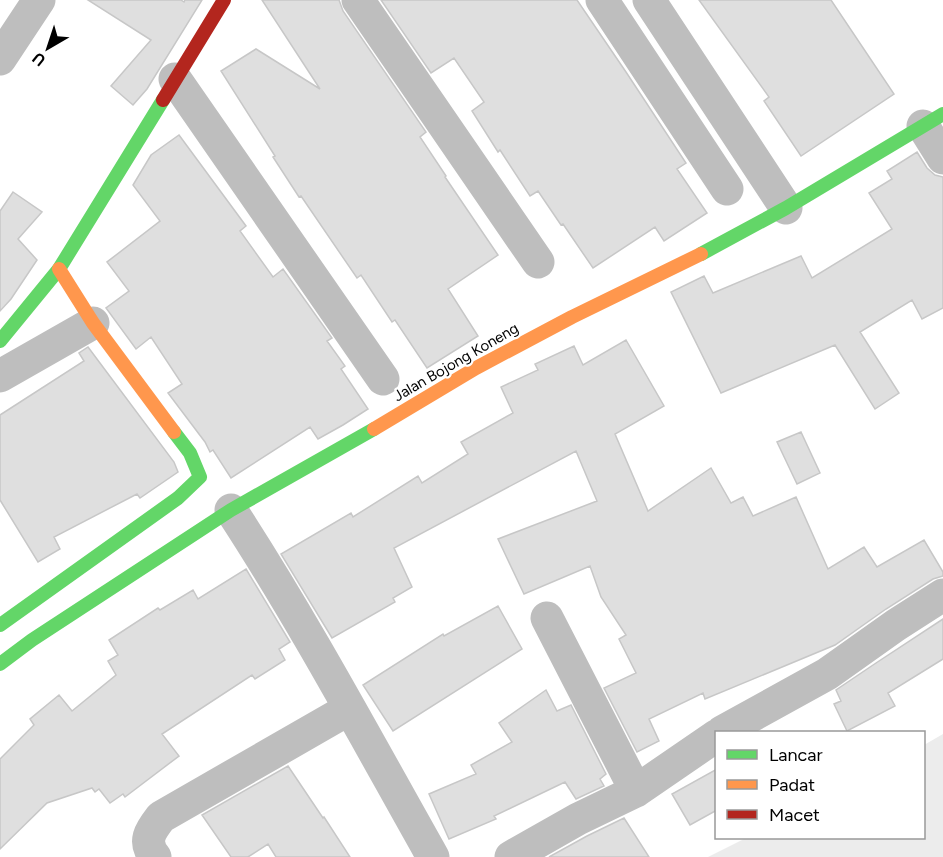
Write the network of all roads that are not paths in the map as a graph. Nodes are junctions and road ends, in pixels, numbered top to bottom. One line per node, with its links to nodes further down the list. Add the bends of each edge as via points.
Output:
1 (39, 0): 6 (street)
2 (224, 0): 7 (street)
3 (358, 0): 12 (street)
4 (602, 0): 10 (street)
5 (649, 0): 11 (street)
6 (0, 59)
7 (175, 79): 13 (street); 17 (street)
8 (933, 120): 9 (street); 11 (street, Jalan Bojong Koneng)
9 (943, 158)
10 (727, 189)
11 (786, 208): 18 (street, Jalan Bojong Koneng, via 476,368)
12 (538, 262)
13 (59, 270): 14 (street); 15 (street)
14 (93, 323): 16 (street); 21 (street, via 190,453 200,477 178,498)
15 (0, 341)
16 (0, 376)
17 (383, 379)
18 (231, 510): 22 (street, Jalan Bojong Koneng); 23 (street)
19 (943, 595): 24 (street, via 827,674)
20 (547, 618): 26 (street)
21 (0, 625)
22 (0, 664)
23 (349, 709): 27 (street, via 161,817 148,840); 28 (street)
24 (724, 731)
25 (715, 737): 26 (street)
26 (636, 791): 29 (street)
27 (155, 857)
28 (433, 857)
29 (511, 857)

